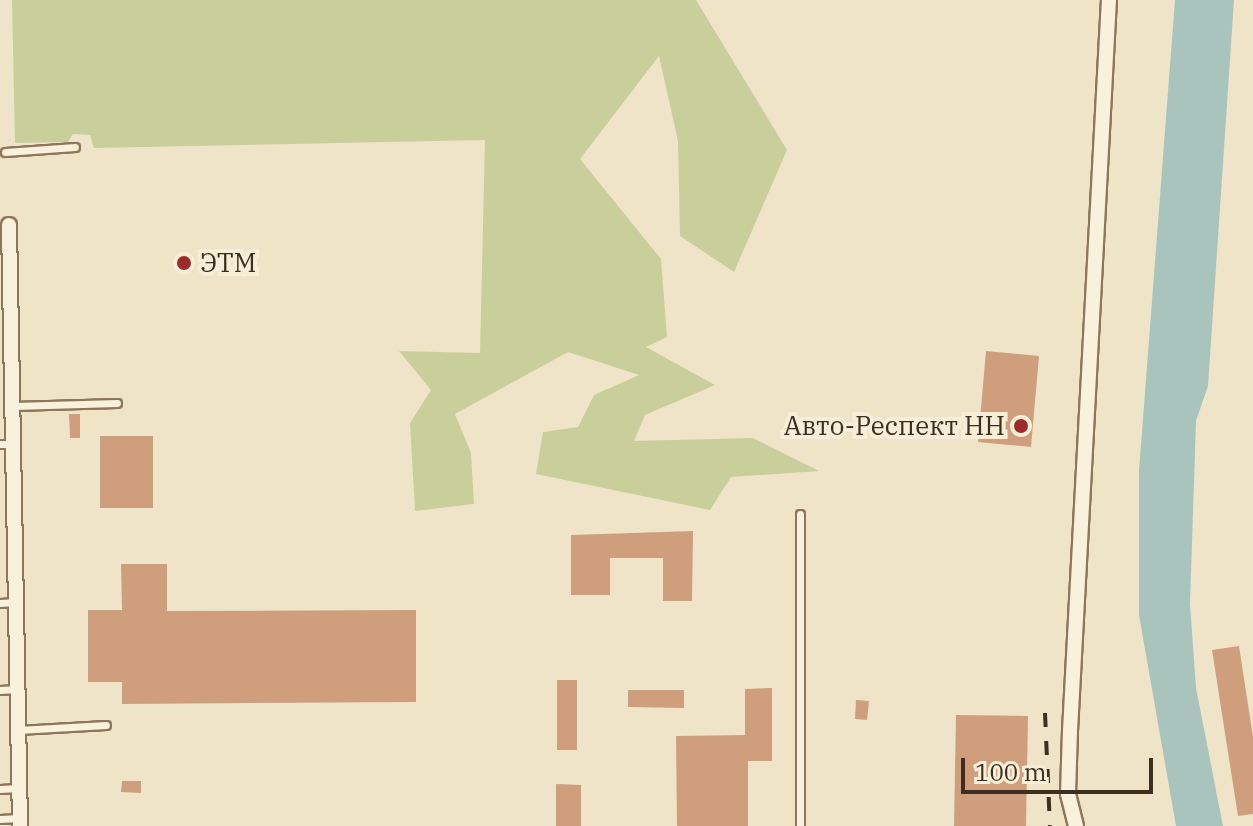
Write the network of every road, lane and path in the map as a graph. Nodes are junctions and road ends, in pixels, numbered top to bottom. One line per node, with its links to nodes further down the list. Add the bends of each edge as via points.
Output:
1 (1109, 0): 21 (street, via 1070,731 1068,794)
2 (75, 147): 3 (lane)
3 (5, 152)
4 (5, 222): 5 (street)
5 (6, 348): 7 (street)
6 (117, 403): 7 (lane)
7 (13, 406): 8 (street)
8 (7, 444): 10 (street)
9 (800, 514): 20 (lane)
10 (16, 602): 11 (lane); 12 (street)
11 (0, 603)
12 (17, 689): 13 (lane); 15 (street)
13 (0, 690)
14 (106, 725): 15 (lane)
15 (18, 730): 16 (street)
16 (19, 788): 17 (lane); 19 (street)
17 (0, 789)
18 (0, 819): 19 (lane)
19 (20, 822)
20 (800, 826)
21 (1076, 826)

